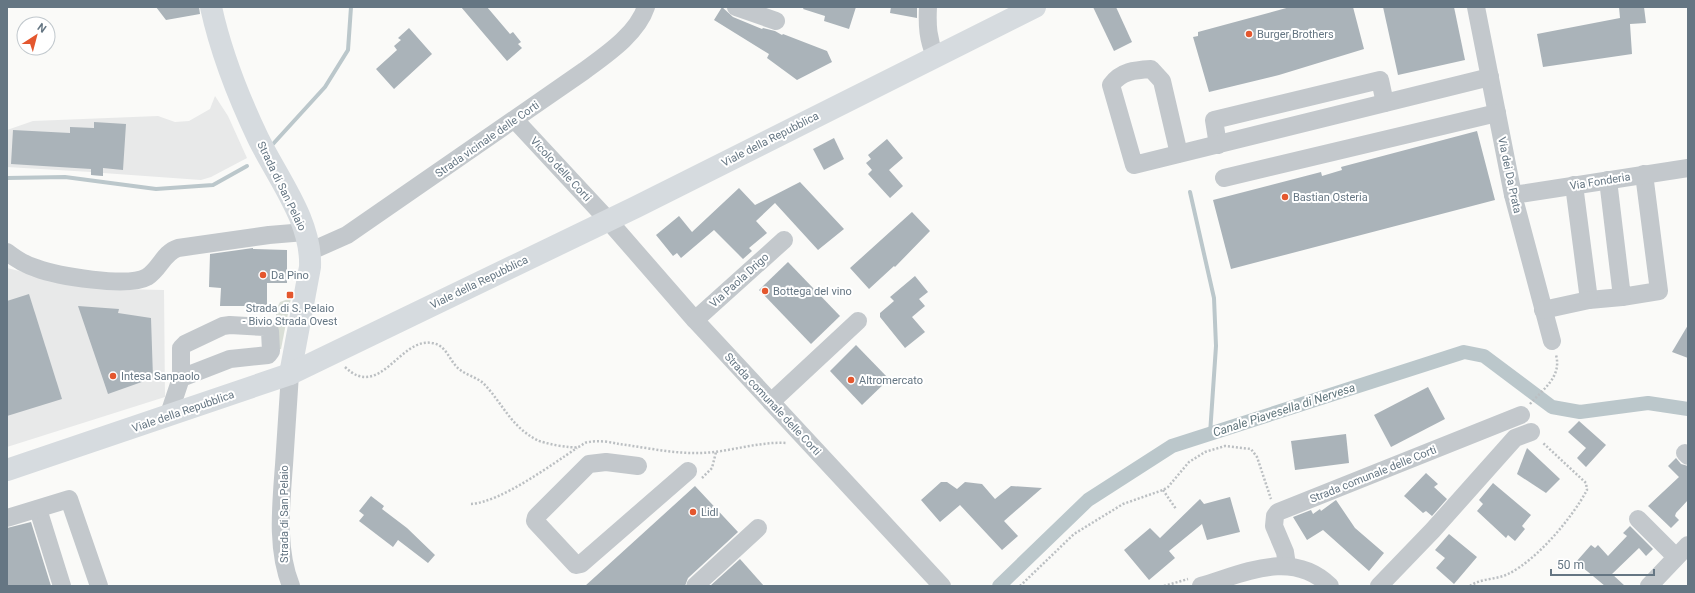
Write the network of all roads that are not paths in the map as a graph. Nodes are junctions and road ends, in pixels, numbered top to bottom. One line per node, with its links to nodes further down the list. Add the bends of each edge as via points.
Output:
1 (211, 7): 24 (main road, Strada di San Pelaio, via 218,38 236,91 297,211)
2 (646, 7): 13 (street, Strada vicinale delle Corti, via 643,16 607,54)
3 (736, 7): 8 (street)
4 (928, 7): 9 (street, via 929,42)
5 (1035, 7): 7 (main road, Viale della Repubblica)
6 (1476, 7): 10 (street, Via dei Da Prata)
7 (1006, 14): 9 (main road, Viale della Repubblica)
8 (776, 21)
9 (935, 56): 22 (main road, Viale della Repubblica, via 650,200)
10 (1490, 77): 11 (street); 12 (street, Via dei Da Prata)
11 (1385, 103): 14 (street); 14 (street, via 1380,80 1214,120)
12 (1497, 113): 18 (street); 21 (street, Via dei Da Prata)
13 (515, 120): 22 (street, Vicolo delle Corti); 24 (street, Strada vicinale delle Corti, via 347,235)
14 (1218, 144): 15 (street)
15 (1179, 154): 15 (street, via 1134,165 1111,85 1117,77 1134,70 1151,69 1162,80)
16 (1688, 168): 17 (street, Via Fonderia)
17 (1644, 174): 19 (street, Via Fonderia); 26 (street, via 1659,291)
18 (1224, 178)
19 (1608, 180): 20 (street, Via Fonderia); 26 (street)
20 (1574, 185): 21 (street, Via Fonderia); 27 (street)
21 (1513, 195): 28 (street, Via dei Da Prata)
22 (607, 219): 29 (street, Strada comunale delle Corti); 32 (main road, Viale della Repubblica)
23 (784, 240): 29 (street, Via Paola Drigo)
24 (308, 242): 25 (street, via 269,234 178,248 170,252 147,277 131,282 62,276 26,265); 32 (main road, Strada di San Pelaio, via 310,267)
25 (7, 252)
26 (1622, 297): 27 (street)
27 (1589, 300): 28 (street)
28 (1543, 310): 31 (street, Via dei Da Prata)
29 (694, 320): 34 (street, Strada comunale delle Corti)
30 (858, 321): 34 (street)
31 (1552, 341)
32 (290, 374): 36 (main road, Viale della Repubblica); 49 (street, Strada di San Pelaio, via 282,495 282,553)
33 (181, 378): 33 (street, via 230,359 268,355 270,331 265,327 230,325 185,344 181,348); 36 (street)
34 (771, 402): 51 (street, Strada comunale delle Corti)
35 (1521, 415): 46 (street, Strada comunale delle Corti, via 1278,512 1274,526 1286,552)
36 (168, 416): 39 (main road, Viale della Repubblica)
37 (1531, 432): 54 (street, via 1515,438)
38 (638, 466): 40 (street, via 606,462 589,464 536,517 535,521 576,565 581,564)
39 (7, 470)
40 (688, 472)
41 (38, 509): 42 (street); 47 (street); 48 (street, via 70,499)
42 (7, 518)
43 (1638, 519): 45 (street)
44 (758, 528): 50 (street)
45 (1682, 551): 55 (street)
46 (1288, 565): 52 (street, via 1276,565); 53 (street, via 1309,570)
47 (62, 586)
48 (99, 586)
49 (291, 586)
50 (695, 586)
51 (942, 586)
52 (1201, 586)
53 (1330, 586)
54 (1379, 586)
55 (1649, 586)

